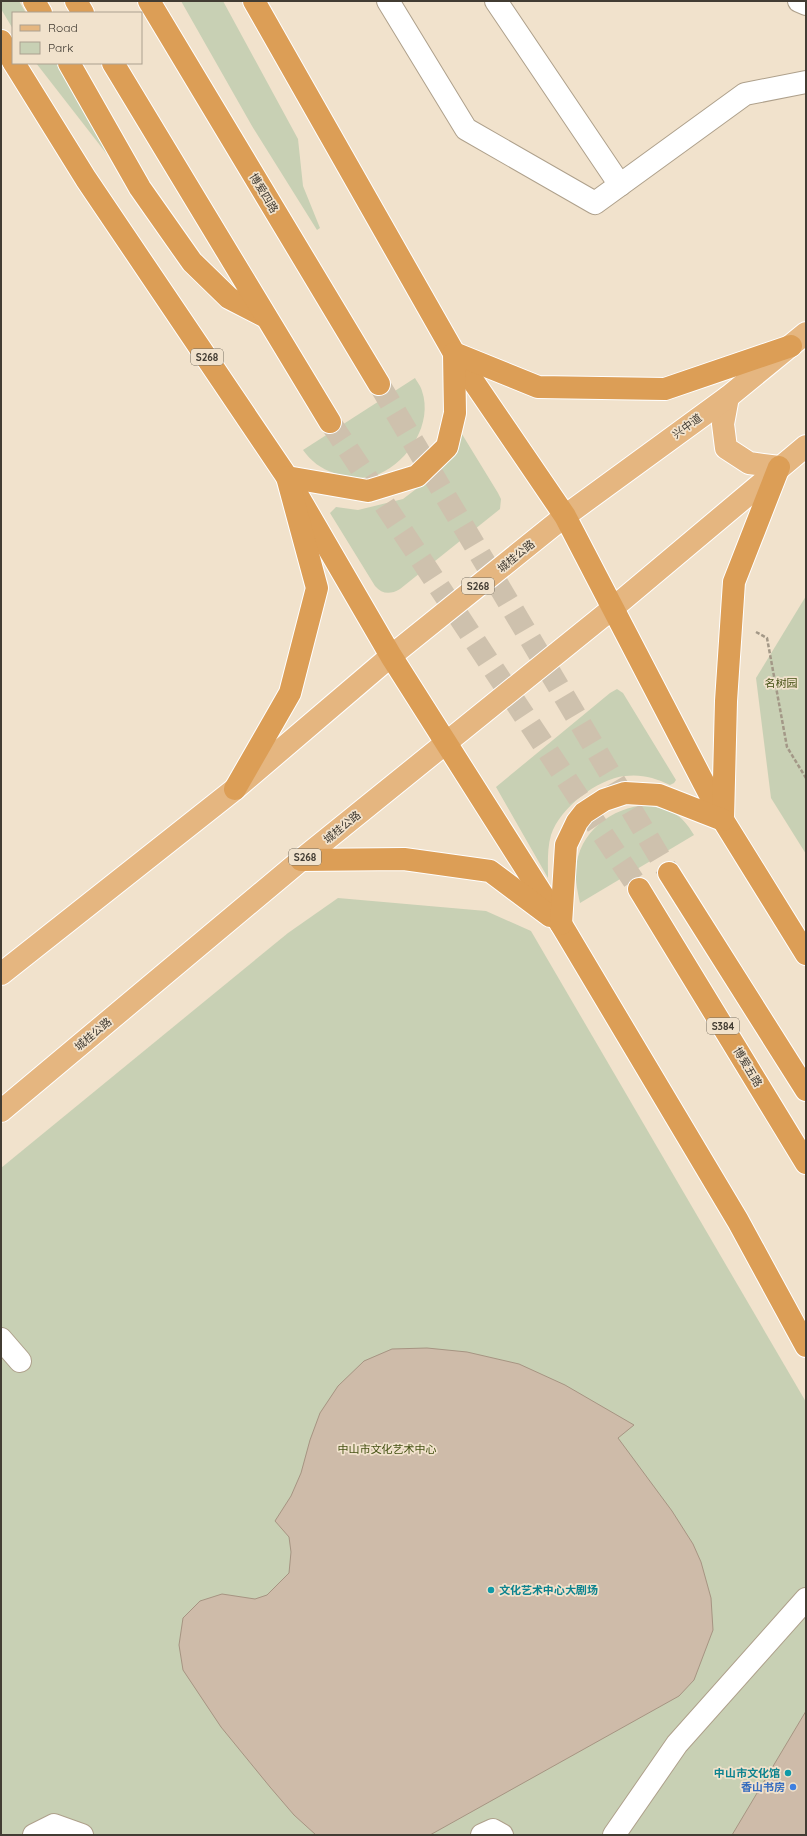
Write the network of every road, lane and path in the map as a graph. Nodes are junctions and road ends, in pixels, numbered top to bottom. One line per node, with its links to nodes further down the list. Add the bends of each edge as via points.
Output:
1 (34, 1): 9 (highway)
2 (76, 1): 10 (highway)
3 (149, 1): 21 (highway, 博爱四路)
4 (254, 1): 20 (highway)
5 (388, 1): 17 (street, via 466,129 595,204)
6 (496, 1): 17 (street)
7 (799, 1): 8 (street)
8 (806, 4)
9 (40, 12)
10 (82, 12)
11 (1, 41): 12 (highway, S268)
12 (12, 59)
13 (15, 64): 26 (highway, S268, via 86,179)
14 (70, 64): 18 (highway, via 140,188 192,262 229,298)
15 (114, 64): 18 (highway)
16 (806, 82): 17 (street, via 745,94)
17 (620, 185)
18 (266, 317): 23 (highway)
19 (798, 339): 20 (highway, via 665,390 538,387); 22 (main road, 兴中道)
20 (454, 353): 26 (highway, via 455,413 447,447 417,476 368,490); 27 (highway)
21 (379, 384)
22 (728, 397): 25 (main road, via 724,424 726,448 749,463); 27 (main road, 兴中道)
23 (330, 422)
24 (806, 446): 25 (main road)
25 (780, 467): 28 (main road); 29 (highway, via 734,582)
26 (287, 477): 30 (highway, S268); 33 (highway, S268, via 317,588 290,693)
27 (565, 516): 28 (highway); 30 (main road, 城桂公路 / S268)
28 (613, 608): 31 (main road, 城桂公路 / S268); 34 (highway)
29 (732, 618): 32 (path, via 767,638 787,747); 34 (highway, via 726,701)
30 (391, 656): 31 (highway, S268); 33 (main road, 城桂公路 / S268)
31 (445, 742): 35 (main road, 城桂公路 / S268); 38 (highway)
32 (806, 778)
33 (235, 789): 40 (main road, 城桂公路 / S268)
34 (723, 820): 38 (highway, via 659,795 625,793 604,800 584,813 566,845); 39 (highway)
35 (301, 860): 38 (highway, via 404,859 490,871); 42 (main road, 城桂公路 / S268)
36 (670, 873): 41 (highway)
37 (639, 889): 43 (highway, 博爱五路 / S384)
38 (560, 924): 45 (highway, via 738,1221)
39 (806, 954)
40 (1, 974)
41 (806, 1090)
42 (1, 1111)
43 (806, 1163)
44 (1, 1339): 46 (street)
45 (806, 1346)
46 (20, 1361)
47 (806, 1599): 52 (street, via 677,1744)
48 (34, 1835): 49 (street, via 54,1825)
49 (82, 1835)
50 (482, 1835): 51 (street, via 494,1830)
51 (502, 1835)
52 (614, 1835)

